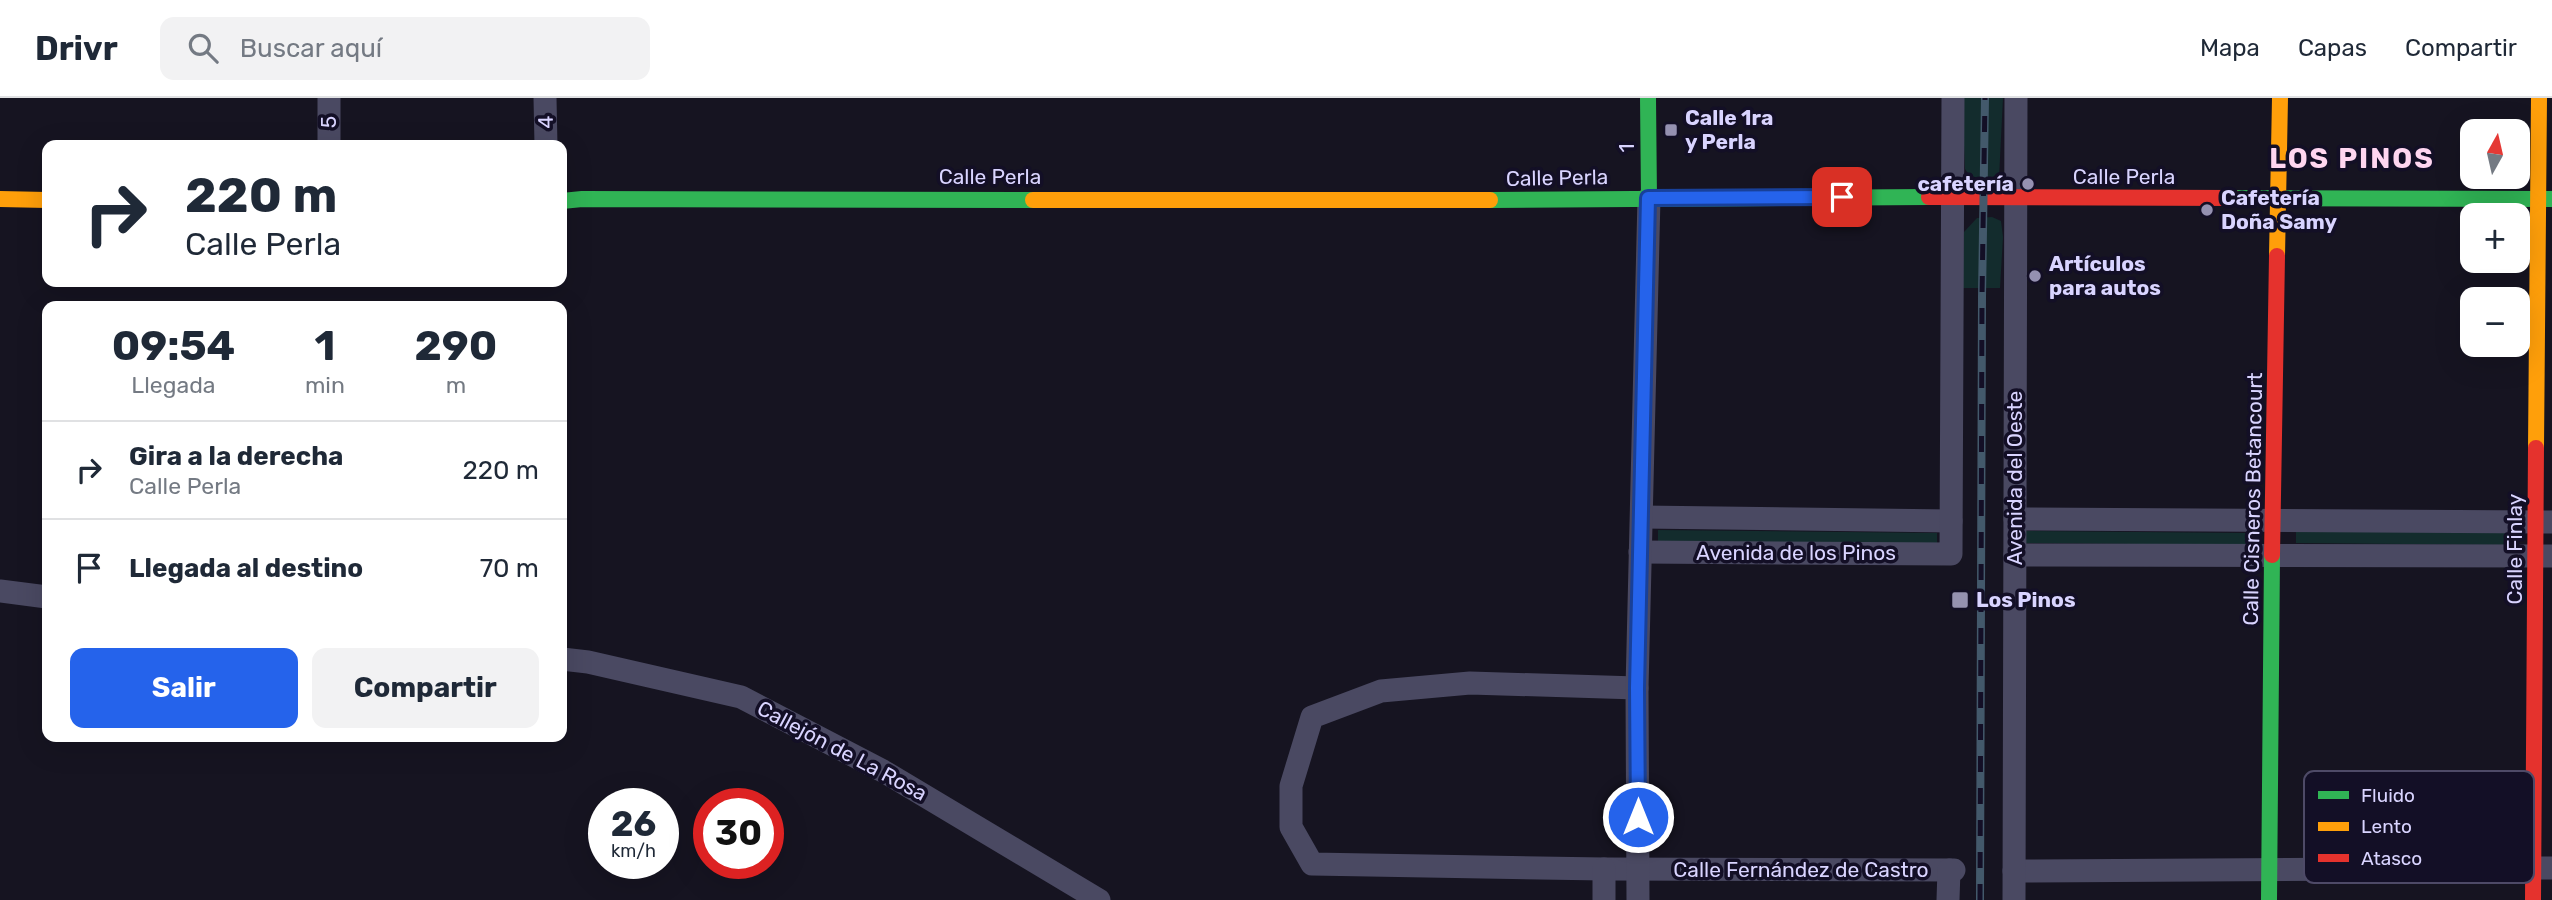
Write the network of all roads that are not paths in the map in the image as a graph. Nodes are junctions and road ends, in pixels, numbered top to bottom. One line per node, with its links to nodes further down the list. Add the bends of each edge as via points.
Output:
1 (329, 98): 8 (street, 5)
2 (545, 98): 9 (street, 4)
3 (1648, 98): 11 (main road, 1)
4 (1953, 98): 10 (street)
5 (2016, 98): 12 (street, Avenida del Oeste)
6 (2280, 98): 13 (main road, Calle Cisneros Betancourt)
7 (2539, 98): 15 (main road, Calle Finlay)
8 (329, 140)
9 (546, 140)
10 (1952, 197): 11 (main road, Calle Perla); 12 (main road, Calle Perla); 21 (street)
11 (1648, 198): 17 (main road, Calle Perla); 18 (street)
12 (2016, 198): 13 (main road, Calle Perla); 19 (street, Avenida del Oeste)
13 (2279, 198): 15 (main road, Calle Perla); 20 (main road, Calle Cisneros Betancourt)
14 (0, 199): 16 (main road)
15 (2545, 199): 22 (main road, Calle Finlay)
16 (42, 200)
17 (567, 200)
18 (1642, 517): 21 (street, Avenida de los Pinos); 23 (street)
19 (2015, 519): 20 (street); 24 (street, Avenida del Oeste)
20 (2274, 520): 22 (street); 25 (main road, Calle Cisneros Betancourt)
21 (1951, 521): 23 (street, Avenida de los Pinos, via 1951,554)
22 (2544, 522): 26 (main road, Calle Finlay)
23 (1640, 552): 30 (street)
24 (2015, 555): 25 (street); 36 (street, Avenida del Oeste)
25 (2272, 555): 26 (street); 34 (main road, Calle Cisneros Betancourt)
26 (2544, 556): 31 (main road, Calle Finlay)
27 (0, 591): 28 (street)
28 (42, 596)
29 (567, 660): 37 (street, Callejón de La Rosa, via 741,697 883,771)
30 (1637, 688): 32 (street, Calle Fernández de Castro, via 1470,683 1381,691 1312,717 1291,786 1291,827 1312,864); 33 (street)
31 (2543, 868): 43 (main road, Calle Finlay)
32 (1604, 869): 33 (street, Calle Fernández de Castro); 38 (street)
33 (1638, 869): 39 (street); 40 (street, Calle Fernández de Castro, via 1951,870)
34 (2269, 869): 35 (street); 36 (street); 42 (main road, Calle Cisneros Betancourt)
35 (2304, 869)
36 (2014, 871): 41 (street, Avenida del Oeste)
37 (1099, 900)
38 (1604, 900)
39 (1638, 900)
40 (1948, 900)
41 (2014, 900)
42 (2269, 900)
43 (2533, 900)

